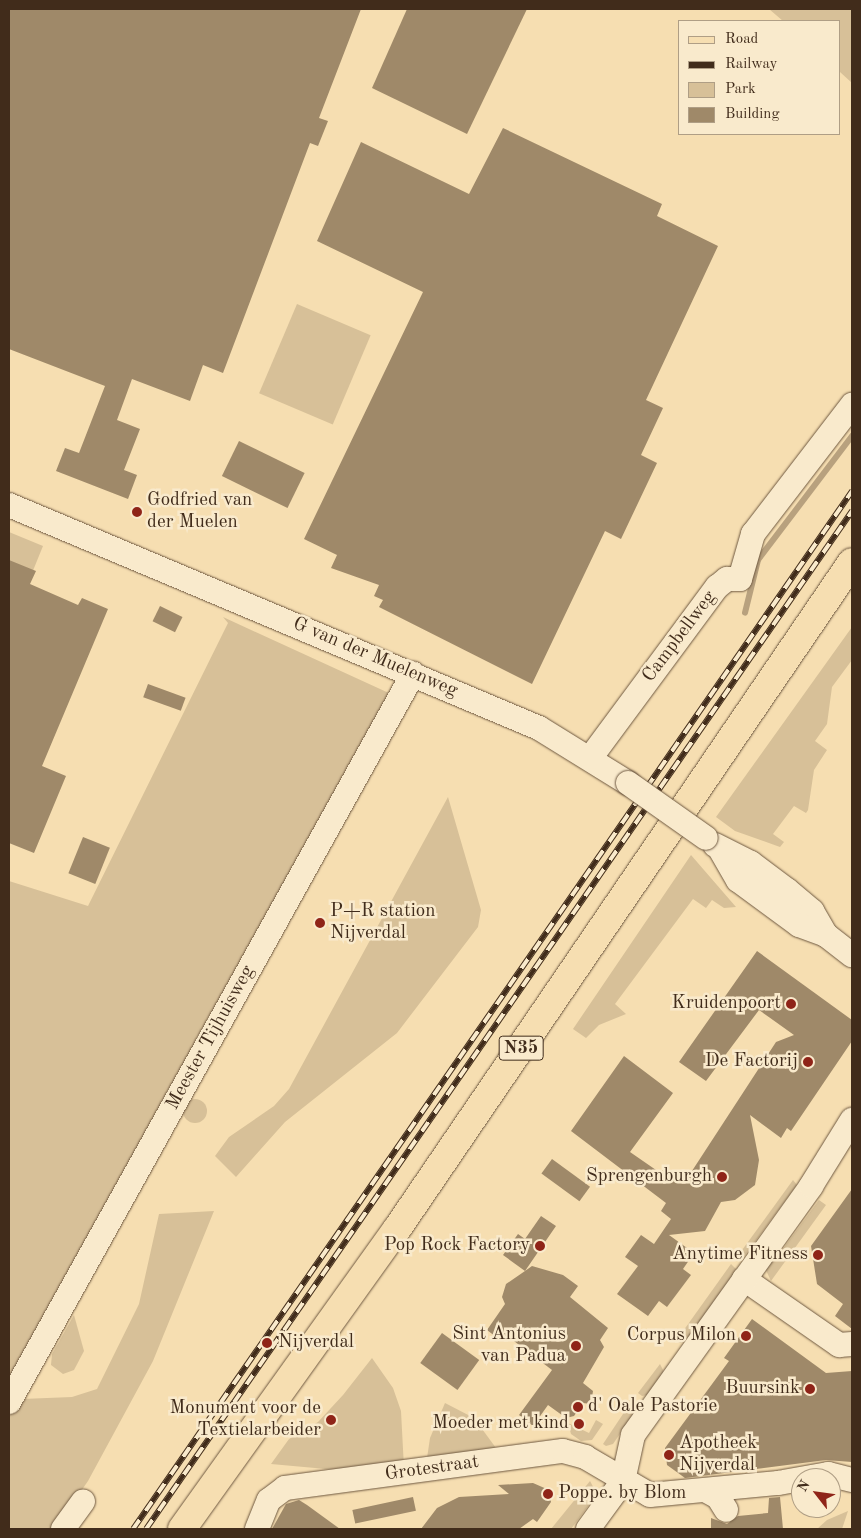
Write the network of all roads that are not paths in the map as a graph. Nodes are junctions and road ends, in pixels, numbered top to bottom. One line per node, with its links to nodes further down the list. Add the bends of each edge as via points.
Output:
1 (852, 405): 6 (street, Campbellweg, via 753,534 740,579 727,578 717,587)
2 (9, 505): 5 (street, G van der Muelenweg)
3 (852, 562): 20 (main road, N35, via 397,1229)
4 (852, 590): 21 (main road, N35, via 769,706 399,1254)
5 (413, 674): 6 (street, G van der Muelenweg, via 539,728); 13 (street, Meester Tijhuisweg)
6 (590, 756): 7 (street, G van der Muelenweg, bridge, via 713,844 751,863 787,890 812,911 826,935)
7 (852, 955)
8 (852, 1120): 10 (street)
9 (852, 1147): 10 (street)
10 (811, 1186): 11 (street)
11 (744, 1279): 12 (street, via 839,1345); 15 (street, via 632,1435)
12 (852, 1344)
13 (9, 1402)
14 (852, 1480): 16 (street, Grotestraat, via 828,1474)
15 (623, 1481): 16 (street, Grotestraat, via 650,1494); 22 (street, Grotestraat, via 573,1452 545,1453 286,1488 269,1500); 23 (street)
16 (707, 1492): 18 (street, via 718,1496)
17 (83, 1500): 19 (street)
18 (726, 1510)
19 (63, 1529)
20 (182, 1529)
21 (203, 1529)
22 (257, 1529)
23 (588, 1529)

